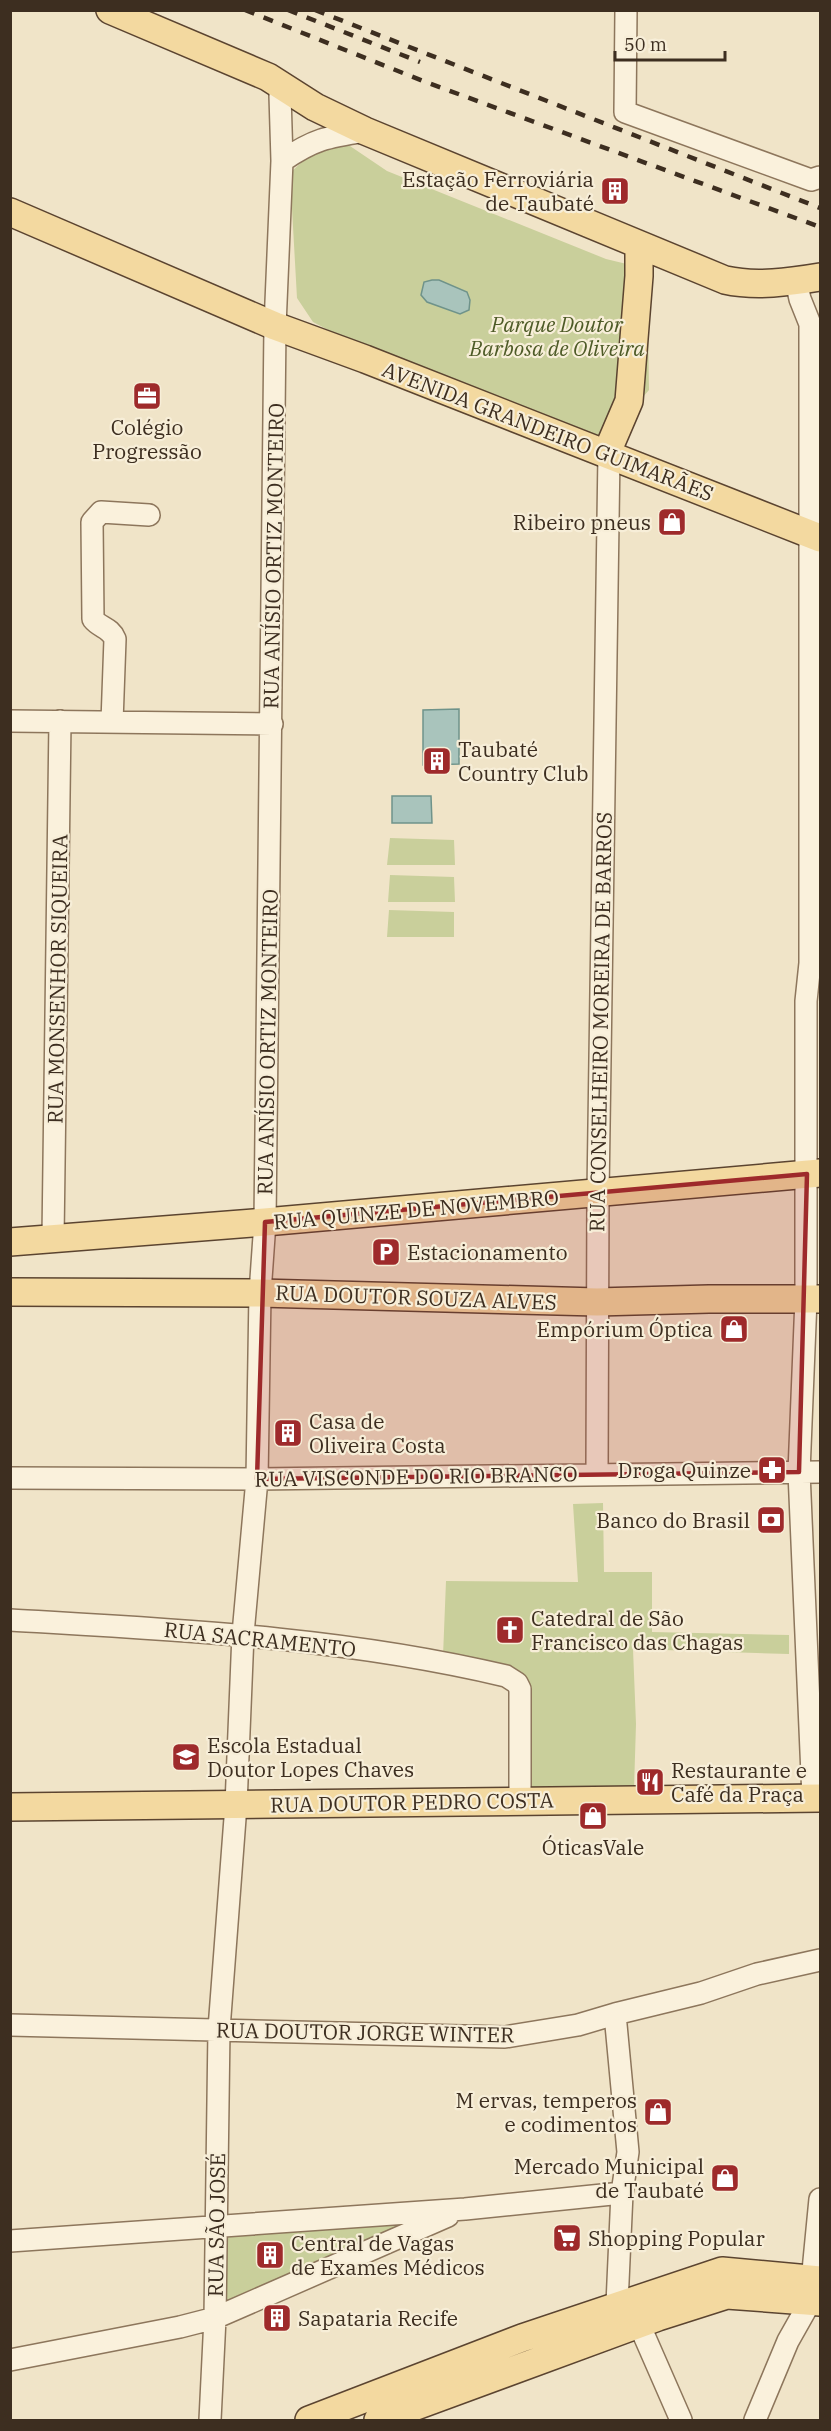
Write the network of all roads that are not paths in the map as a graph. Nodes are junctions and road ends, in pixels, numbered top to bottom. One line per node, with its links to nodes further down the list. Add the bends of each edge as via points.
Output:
1 (110, 10): 3 (main road, via 268,77)
2 (626, 10): 6 (street, via 625,112 811,180)
3 (281, 91): 4 (main road); 5 (street, RUA ANÍSIO ORTIZ MONTEIRO)
4 (365, 131): 5 (street, via 306,144); 8 (main road)
5 (282, 161): 10 (street, RUA ANÍSIO ORTIZ MONTEIRO)
6 (820, 177)
7 (10, 212): 10 (main road, AVENIDA GRANDEIRO GUIMARÃES)
8 (639, 245): 9 (main road, via 744,285); 12 (main road, via 629,401)
9 (808, 279): 11 (street, via 800,299 810,324)
10 (275, 326): 12 (main road, AVENIDA GRANDEIRO GUIMARÃES); 18 (street, RUA ANÍSIO ORTIZ MONTEIRO)
11 (815, 412): 14 (street)
12 (609, 454): 14 (main road, AVENIDA GRANDEIRO GUIMARÃES); 22 (street, RUA CONSELHEIRO MOREIRA DE BARROS)
13 (149, 515): 17 (street, via 101,512 92,522 93,619 110,630 115,639)
14 (816, 536): 19 (street)
15 (10, 721): 16 (street)
16 (60, 721): 17 (street); 24 (street, RUA MONSENHOR SIQUEIRA)
17 (112, 722): 18 (street)
18 (272, 724): 23 (street, RUA ANÍSIO ORTIZ MONTEIRO)
19 (816, 787): 20 (street)
20 (815, 963): 21 (street, via 806,1000)
21 (814, 1173): 22 (main road, RUA QUINZE DE NOVEMBRO); 28 (street)
22 (597, 1193): 23 (main road, RUA QUINZE DE NOVEMBRO); 29 (street, RUA CONSELHEIRO MOREIRA DE BARROS)
23 (265, 1222): 24 (main road, RUA QUINZE DE NOVEMBRO); 27 (street, RUA ANÍSIO ORTIZ MONTEIRO)
24 (53, 1238): 25 (main road, RUA QUINZE DE NOVEMBRO)
25 (10, 1242)
26 (10, 1292): 27 (main road, RUA DOUTOR SOUZA ALVES)
27 (260, 1293): 29 (main road, RUA DOUTOR SOUZA ALVES); 34 (street, RUA ANÍSIO ORTIZ MONTEIRO)
28 (813, 1299): 29 (main road, RUA DOUTOR SOUZA ALVES); 30 (street)
29 (597, 1302): 32 (street, RUA CONSELHEIRO MOREIRA DE BARROS)
30 (799, 1472): 31 (street, RUA VISCONDE DO RIO BRANCO); 32 (street, RUA VISCONDE DO RIO BRANCO); 37 (street)
31 (820, 1472)
32 (597, 1474): 34 (street, RUA VISCONDE DO RIO BRANCO)
33 (10, 1478): 34 (street, RUA VISCONDE DO RIO BRANCO)
34 (257, 1479): 36 (street, RUA ANÍSIO ORTIZ MONTEIRO)
35 (10, 1620): 36 (street, RUA SACRAMENTO)
36 (243, 1634): 39 (street, RUA SACRAMENTO, via 414,1657 506,1676 520,1689); 40 (street, RUA ANÍSIO ORTIZ MONTEIRO)
37 (814, 1647): 38 (street)
38 (817, 1798): 39 (main road, RUA DOUTOR PEDRO COSTA)
39 (520, 1800): 40 (main road, RUA DOUTOR PEDRO COSTA)
40 (236, 1805): 41 (main road, RUA DOUTOR PEDRO COSTA); 45 (street, RUA ANÍSIO ORTIZ MONTEIRO)
41 (10, 1807)
42 (819, 1961): 43 (street, RUA DOUTOR JORGE WINTER, via 757,1974 701,1993)
43 (615, 2014): 45 (street, RUA DOUTOR JORGE WINTER, via 578,2025 505,2037); 46 (street, via 628,2152)
44 (10, 2025): 45 (street, RUA DOUTOR JORGE WINTER)
45 (219, 2030): 49 (street, RUA SÃO JOSÉ)
46 (622, 2193): 48 (street); 52 (street)
47 (820, 2199): 51 (street)
48 (465, 2209): 49 (street); 53 (street)
49 (215, 2227): 50 (street); 53 (street, RUA SÃO JOSÉ)
50 (10, 2241)
51 (816, 2291): 52 (main road, via 722,2271); 54 (main road, via 728,2295); 62 (street, via 788,2341)
52 (617, 2304): 55 (main road)
53 (215, 2318): 56 (street); 58 (street, RUA SÃO JOSÉ)
54 (639, 2324): 57 (main road); 61 (street)
55 (522, 2338): 57 (main road); 59 (main road)
56 (10, 2360)
57 (530, 2365): 60 (main road)
58 (210, 2421)
59 (309, 2421)
60 (378, 2421)
61 (681, 2421)
62 (755, 2421)

